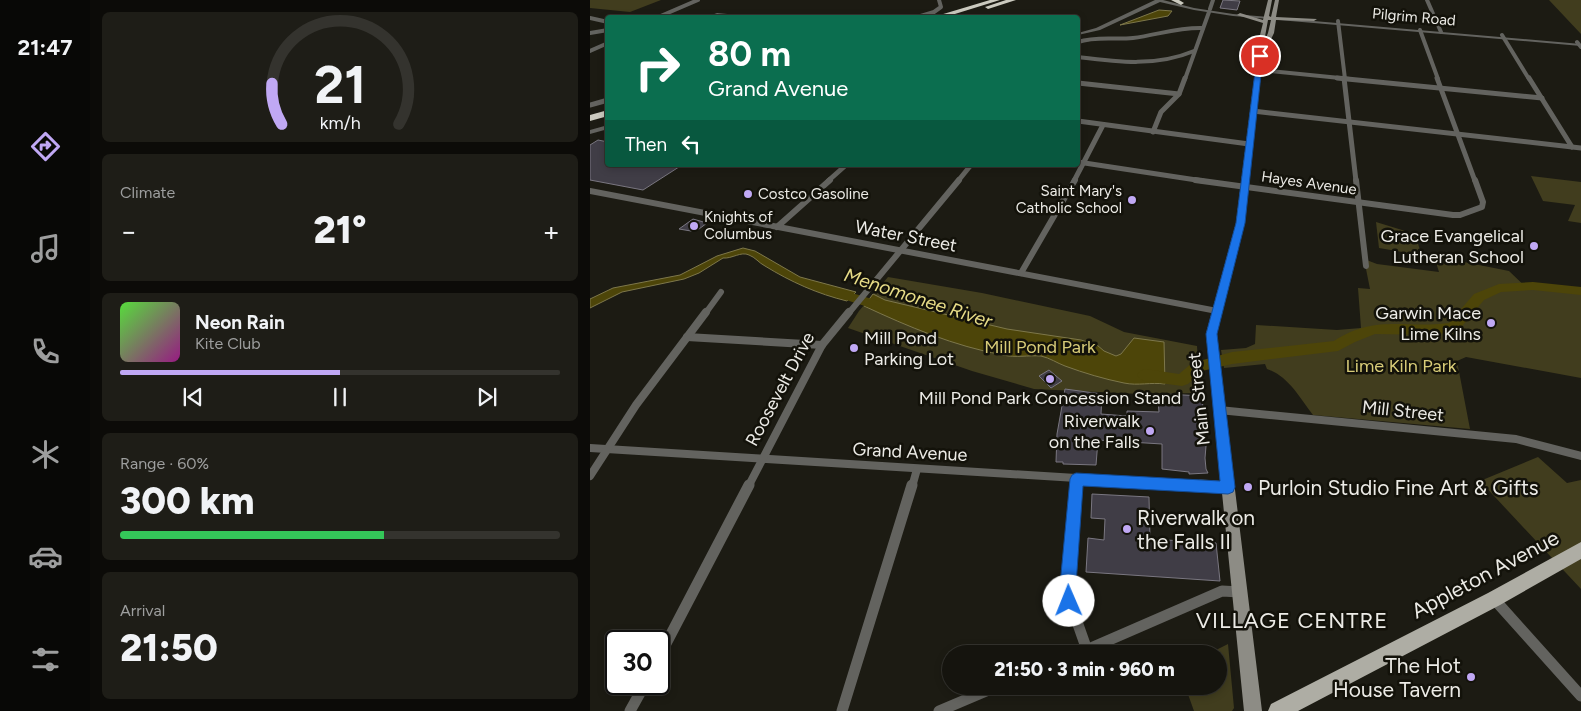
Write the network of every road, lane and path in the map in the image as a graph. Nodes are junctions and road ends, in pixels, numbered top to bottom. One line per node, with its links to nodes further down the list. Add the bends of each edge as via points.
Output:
1 (698, 0): 20 (street)
2 (939, 0): 21 (street, via 940,9)
3 (974, 0): 22 (highway)
4 (997, 0): 23 (highway)
5 (1014, 0): 16 (highway)
6 (1018, 0): 16 (highway)
7 (1169, 0): 14 (street)
8 (1213, 0): 17 (street)
9 (1270, 0): 15 (main road, Main Street)
10 (1278, 0): 26 (main road, Main Street)
11 (1427, 0): 39 (street)
12 (1155, 1): 13 (street); 13 (street); 18 (street); 40 (street, via 1098,29)
13 (1173, 2): 14 (highway); 17 (street)
14 (1181, 3): 17 (street)
15 (1268, 6): 19 (main road); 28 (main road, Main Street)
16 (988, 7): 24 (highway)
17 (1210, 10): 18 (street); 25 (street); 35 (street)
18 (1223, 11): 19 (street)
19 (1254, 14): 28 (street)
20 (663, 15)
21 (923, 15)
22 (935, 15)
23 (944, 15)
24 (961, 15)
25 (1240, 15): 28 (main road)
26 (1274, 16): 28 (main road); 29 (main road); 30 (street, Pilgrim Road); 31 (main road); 36 (main road, Main Street)
27 (590, 18): 32 (street)
28 (1266, 18): 48 (main road, Main Street)
29 (1300, 18): 31 (street, Pilgrim Road)
30 (1284, 19): 33 (street, Pilgrim Road); 36 (main road)
31 (1314, 19): 33 (street, Pilgrim Road)
32 (605, 21)
33 (1338, 23): 34 (street, Pilgrim Road); 53 (street)
34 (1398, 27): 37 (street, Pilgrim Road); 39 (street, Pilgrim Road)
35 (1203, 28): 43 (street, via 1180,28 1125,39 1093,37); 46 (street)
36 (1272, 28): 48 (main road, Main Street)
37 (1420, 30): 39 (street, Pilgrim Road); 55 (street)
38 (605, 31): 41 (street)
39 (1441, 31): 42 (street, Pilgrim Road)
40 (1080, 32)
41 (590, 34)
42 (1503, 37): 45 (street, Pilgrim Road); 57 (street)
43 (1080, 41)
44 (605, 44): 47 (street)
45 (1580, 44)
46 (1194, 50): 50 (street); 51 (street)
47 (590, 52)
48 (1260, 56): 52 (main road, Main Street)
49 (1080, 57): 50 (street, via 1131,62)
50 (1170, 59): 51 (street)
51 (1190, 62): 56 (street)
52 (1259, 70): 53 (street); 61 (main road, Main Street)
53 (1345, 78): 55 (street); 66 (street)
54 (1080, 83): 56 (street)
55 (1441, 88): 57 (street); 71 (street)
56 (1179, 94): 70 (street, via 1161,112)
57 (1542, 98): 73 (street)
58 (605, 101): 59 (street)
59 (590, 105)
60 (605, 108): 62 (highway)
61 (1253, 111): 66 (street); 72 (main road, Main Street)
62 (590, 112)
63 (605, 114): 64 (highway)
64 (590, 118)
65 (1080, 121): 67 (street)
66 (1350, 122): 71 (street); 81 (street)
67 (1103, 125): 70 (street); 75 (street)
68 (605, 126): 69 (street)
69 (590, 130)
70 (1153, 132): 72 (street)
71 (1458, 134): 73 (street); 81 (street, Hayes Avenue, via 1483,206 1456,215)
72 (1249, 144): 79 (main road, Main Street)
73 (1572, 147): 74 (street)
74 (1581, 148)
75 (1080, 163): 79 (street, Hayes Avenue)
76 (844, 167): 82 (street)
77 (970, 167): 83 (street, Roosevelt Drive)
78 (1078, 167): 85 (street)
79 (1243, 187): 81 (street, Hayes Avenue); 87 (main road, Main Street, via 1238,238)
80 (590, 191): 82 (street, Water Street)
81 (1360, 203): 84 (street)
82 (777, 227): 83 (street, Water Street)
83 (900, 250): 85 (street, Water Street); 89 (street, Roosevelt Drive)
84 (1366, 266)
85 (1021, 273): 87 (street, Water Street)
86 (722, 292): 88 (street)
87 (1216, 311): 90 (main road, Main Street, via 1211,334)
88 (687, 338): 89 (street); 92 (street, via 617,432)
89 (822, 344): 94 (street, Roosevelt Drive)
90 (1219, 410): 93 (street, Mill Street, via 1516,439); 98 (main road, Main Street)
91 (590, 448): 92 (street, Grand Avenue)
92 (609, 449): 94 (street, Grand Avenue); 96 (street)
93 (1581, 456)
94 (762, 459): 95 (street, Grand Avenue); 102 (street, Roosevelt Drive)
95 (917, 469): 97 (street, Grand Avenue); 109 (street)
96 (590, 476)
97 (1076, 479): 98 (street, Grand Avenue); 103 (street, via 1068,596)
98 (1228, 487): 100 (main road, Main Street)
99 (1581, 550): 101 (main road, Appleton Avenue)
100 (1240, 592): 104 (street, via 1222,591); 111 (main road, Main Street)
101 (1494, 598): 107 (street); 112 (main road, Appleton Avenue)
102 (670, 636)
103 (1080, 645)
104 (1098, 645)
105 (639, 695): 108 (street)
106 (977, 695): 110 (street)
107 (1581, 696)
108 (630, 711)
109 (842, 711)
110 (939, 711)
111 (1253, 711)
112 (1278, 711)

